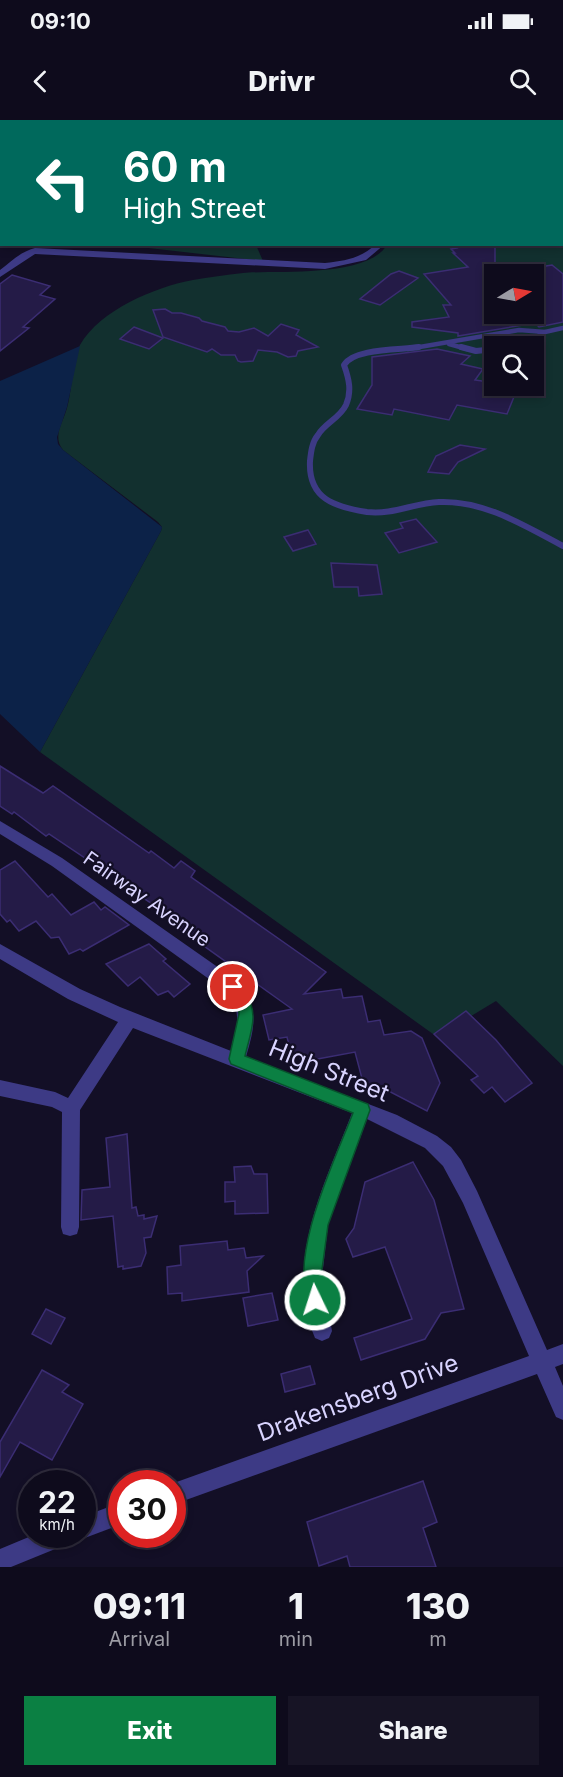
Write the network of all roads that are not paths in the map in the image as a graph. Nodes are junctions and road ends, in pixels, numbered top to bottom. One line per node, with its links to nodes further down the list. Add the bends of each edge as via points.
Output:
1 (379, 246): 2 (street, via 362,259 325,266 35,250 23,254)
2 (0, 274)
3 (563, 328): 4 (lane)
4 (545, 332): 5 (lane); 6 (lane, via 527,330)
5 (538, 336)
6 (446, 343): 7 (lane); 8 (lane, via 370,352 347,360 344,365 351,389 346,407 315,438 311,451 310,478 314,489 329,503 380,514 432,503 462,505 508,518)
7 (484, 350)
8 (563, 546)
9 (0, 827): 12 (street, Fairway Avenue, via 57,862 233,987 247,1014)
10 (0, 951): 11 (street, High Street, via 60,986)
11 (130, 1018): 12 (street, High Street); 14 (street)
12 (237, 1059): 15 (street, High Street)
13 (0, 1088): 14 (street)
14 (71, 1108): 16 (street)
15 (362, 1110): 17 (street, via 319,1225 312,1277); 19 (street, High Street, via 432,1142 456,1168)
16 (70, 1227)
17 (322, 1331)
18 (563, 1354): 19 (street, Drakensberg Drive)
19 (541, 1361): 20 (street, High Street); 21 (street, Drakensberg Drive)
20 (563, 1410)
21 (186, 1489)
22 (30, 1548): 23 (street)
23 (0, 1560)

